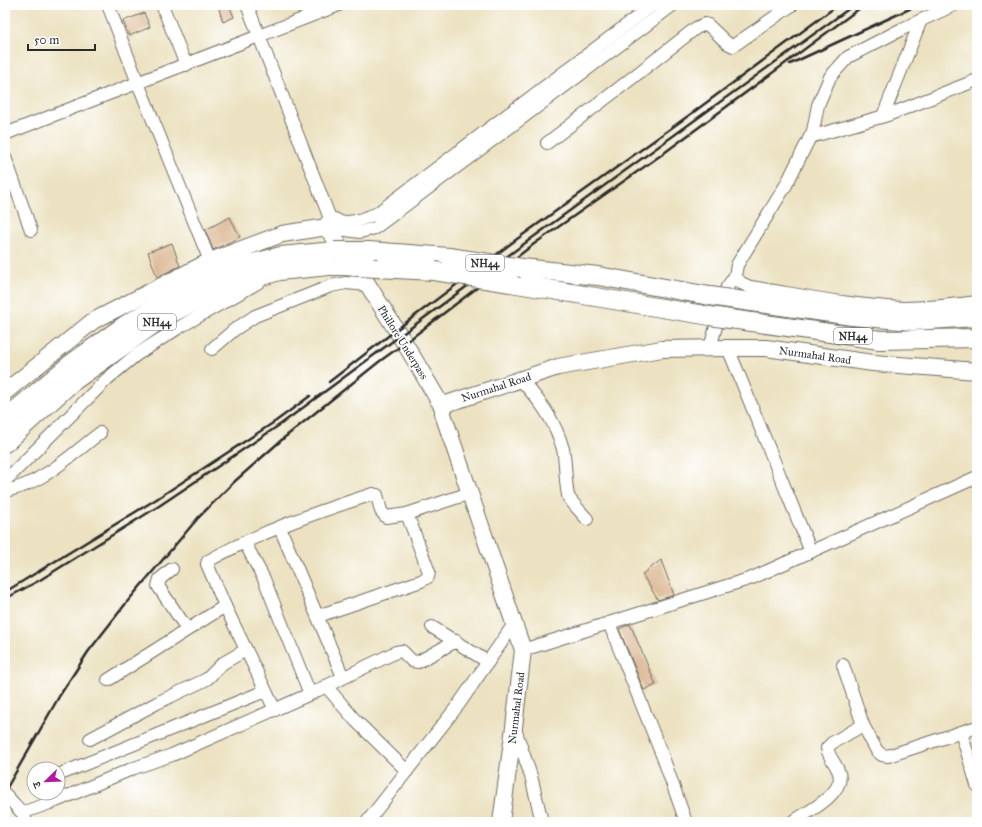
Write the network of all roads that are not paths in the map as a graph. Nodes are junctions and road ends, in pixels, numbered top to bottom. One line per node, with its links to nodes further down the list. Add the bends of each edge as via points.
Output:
1 (108, 5): 13 (street)
2 (162, 5): 11 (street)
3 (247, 5): 10 (street)
4 (339, 5): 10 (street)
5 (653, 5): 19 (street, via 376,214)
6 (673, 5): 19 (street, via 375,228 360,232)
7 (792, 5): 17 (street, via 733,46 708,25 696,28)
8 (954, 5): 9 (street)
9 (921, 20): 14 (street); 16 (street, via 848,57 830,77 818,105)
10 (258, 36): 11 (street); 19 (street)
11 (186, 64): 13 (street)
12 (977, 80): 14 (street)
13 (138, 83): 15 (street); 22 (street)
14 (883, 116): 16 (street)
15 (5, 134)
16 (810, 137): 24 (street, via 786,185 737,265)
17 (547, 143)
18 (5, 157): 20 (street)
19 (334, 227): 22 (main road, via 282,234); 25 (main road, Phillore Underpass)
20 (31, 230)
21 (338, 259): 23 (highway, NH44, via 329,266); 25 (highway, NH44, bridge); 27 (highway, NH44, bridge, via 369,252 448,257 598,276 710,296 852,316 913,321); 36 (highway, NH44, via 281,256 241,266 195,284 125,325 72,363)
22 (210, 261): 34 (main road, via 93,320)
23 (279, 271): 38 (highway, NH44, via 225,287 164,317 71,383); 40 (street, via 178,328 136,355 107,379)
24 (735, 276): 26 (street, via 741,283 750,287 858,304 904,308); 29 (street, via 727,287)
25 (369, 277): 28 (highway, NH44, bridge, via 434,271 710,316 880,340); 31 (street, via 331,286 255,316); 35 (main road, Phillore Underpass)
26 (977, 302)
27 (977, 317)
28 (977, 338)
29 (710, 348): 30 (main road, Nurmahal Road); 33 (main road, Nurmahal Road, via 662,349 558,367)
30 (728, 348): 32 (main road, Nurmahal Road, via 766,348 873,364); 47 (street)
31 (212, 349)
32 (977, 371)
33 (521, 380): 35 (main road, Nurmahal Road, via 449,403); 44 (street, via 541,402 551,418 563,449 568,495)
34 (5, 392)
35 (443, 408): 42 (main road, Nurmahal Road)
36 (5, 419)
37 (100, 433): 41 (street, via 31,483)
38 (5, 443)
39 (977, 477): 47 (street)
40 (5, 481)
41 (5, 491)
42 (470, 493): 43 (street); 52 (main road, Nurmahal Road)
43 (407, 514): 45 (street, via 386,517 381,511 375,493); 50 (street, via 429,572 428,577)
44 (587, 519)
45 (280, 528): 46 (street); 50 (street)
46 (245, 543): 49 (street, via 207,563); 64 (street, via 264,579)
47 (811, 552): 51 (street, via 752,578)
48 (172, 569): 54 (street, via 160,579 158,586)
49 (225, 606): 54 (street); 56 (street)
50 (318, 616): 60 (street)
51 (609, 623): 57 (street); 79 (street)
52 (514, 624): 57 (main road, Nurmahal Road); 58 (street)
53 (432, 626): 55 (street)
54 (188, 629): 61 (street)
55 (456, 641): 58 (street); 60 (street, via 418,662 412,661 399,651)
56 (246, 650): 63 (street); 70 (street, via 224,662 207,679)
57 (523, 650): 68 (main road, Nurmahal Road)
58 (488, 662): 71 (street, via 459,704)
59 (843, 665): 66 (street)
60 (343, 677): 62 (street)
61 (108, 680)
62 (326, 686): 64 (street); 71 (street, via 354,720)
63 (265, 691): 65 (street); 72 (street)
64 (310, 694): 65 (street)
65 (275, 710): 75 (street, via 172,755 27,811)
66 (863, 725): 69 (street, via 877,751 888,756); 80 (street, via 827,748 839,773 840,782 837,789 828,799)
67 (977, 726): 69 (street)
68 (514, 727): 77 (main road, Nurmahal Road); 78 (street, via 531,776)
69 (961, 732): 73 (street)
70 (90, 739)
71 (406, 771): 76 (street)
72 (66, 772)
73 (977, 785)
74 (5, 794): 75 (street)
75 (25, 819)
76 (367, 822)
77 (501, 822)
78 (542, 822)
79 (686, 822)
80 (792, 822)

